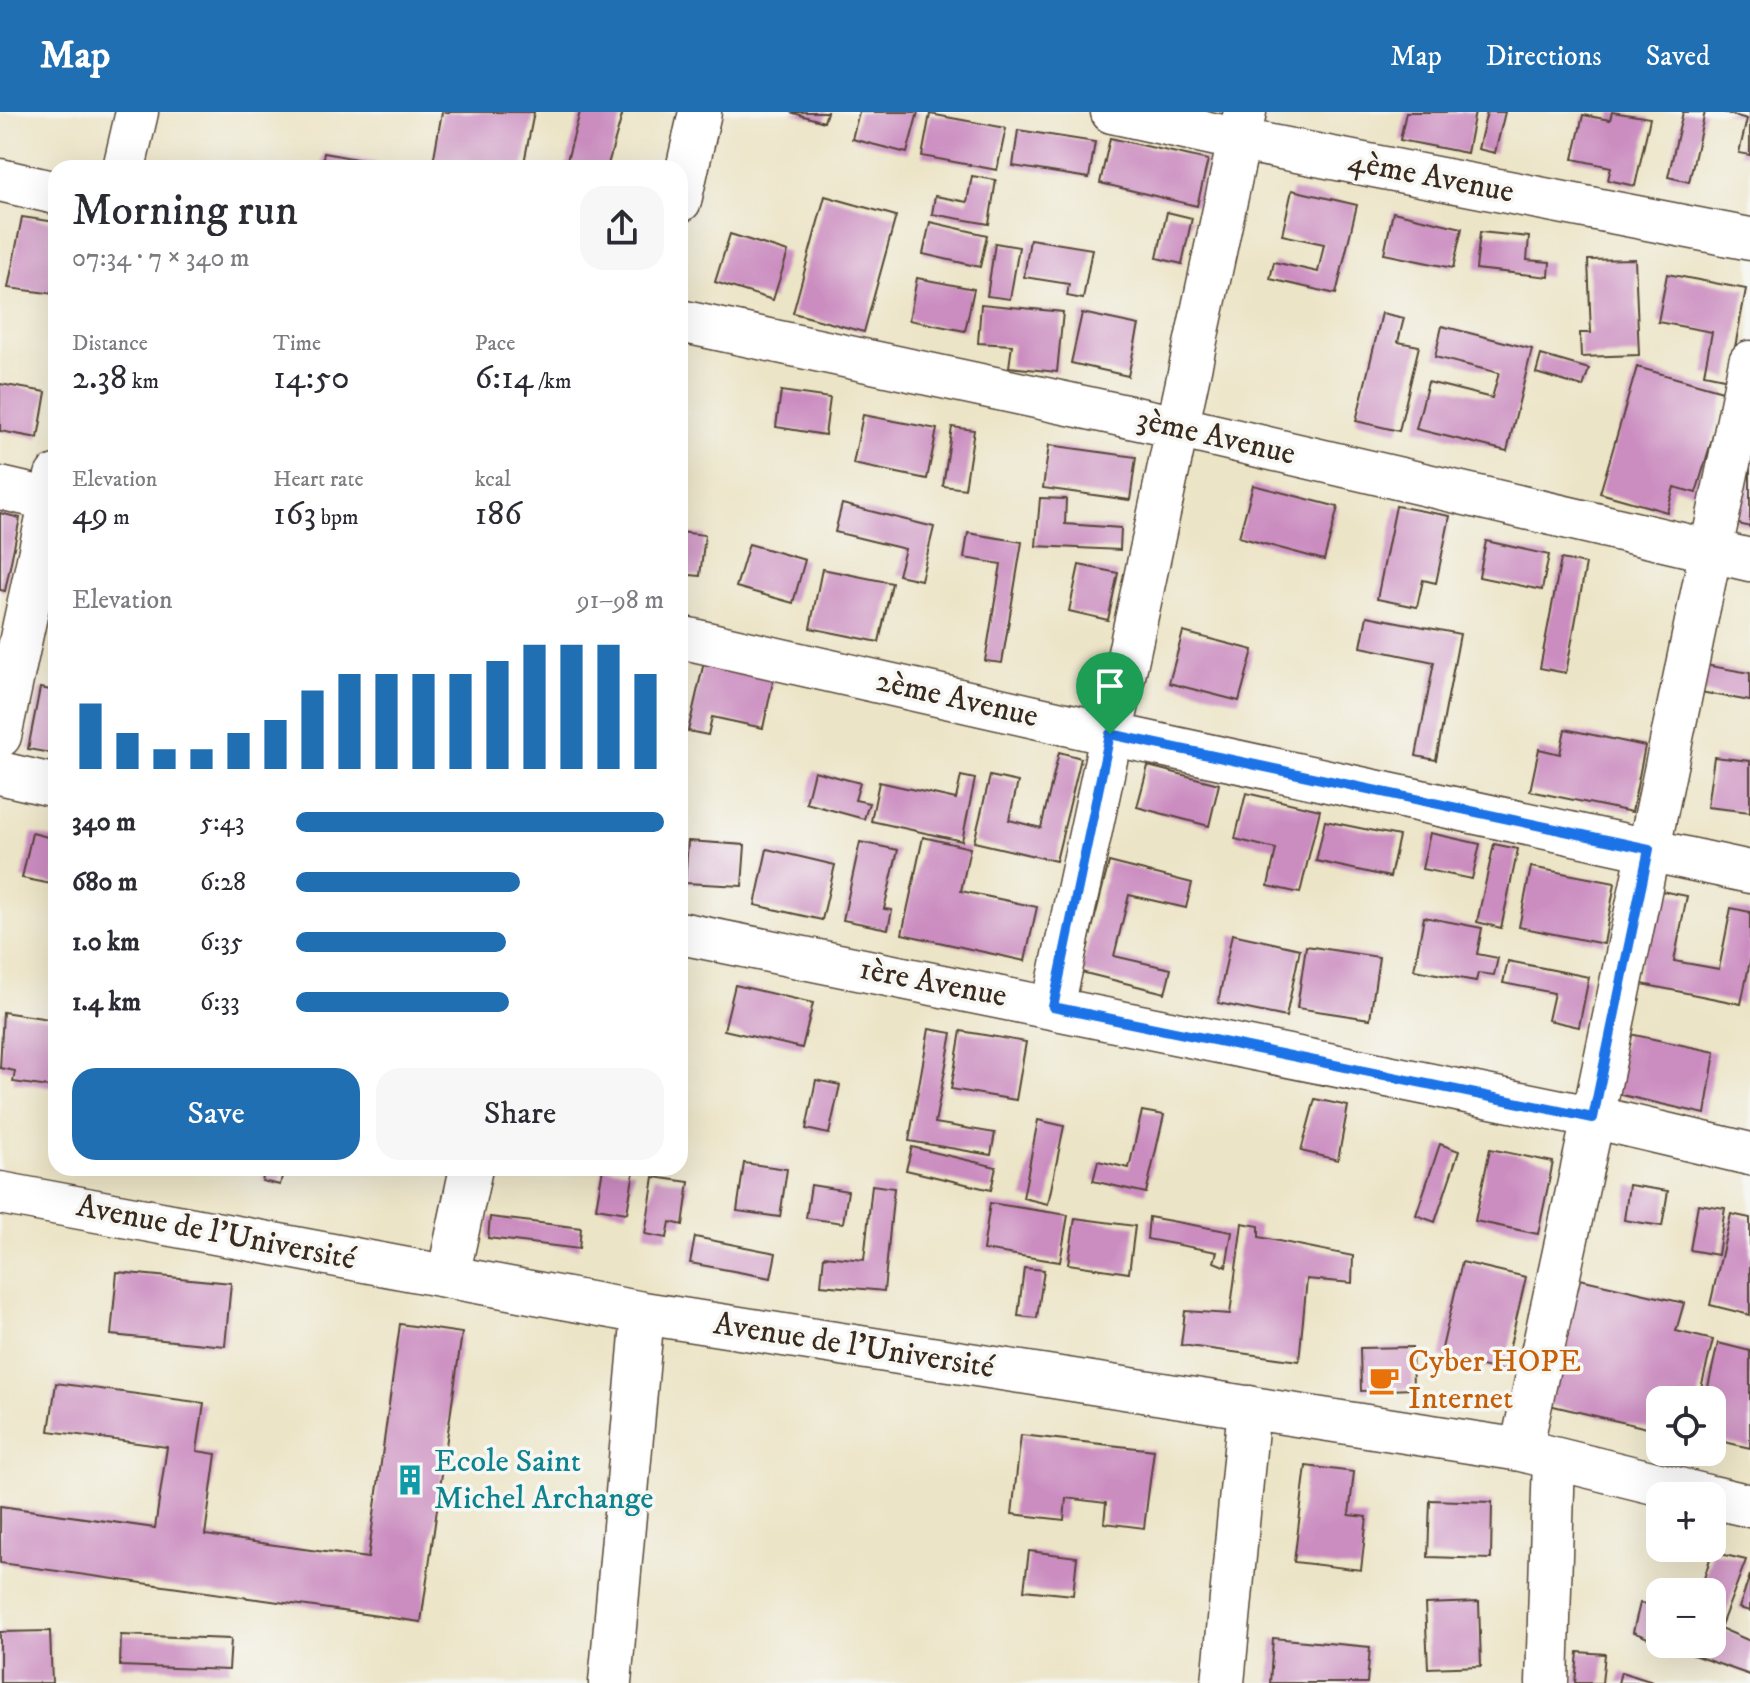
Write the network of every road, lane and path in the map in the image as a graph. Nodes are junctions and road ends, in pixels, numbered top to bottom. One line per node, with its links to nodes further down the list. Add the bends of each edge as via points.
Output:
1 (137, 112): 5 (street)
2 (700, 112): 6 (street)
3 (1112, 112): 4 (street, 4ème Avenue)
4 (1242, 126): 9 (street, 4ème Avenue); 12 (street)
5 (126, 160)
6 (688, 165)
7 (0, 180): 8 (street)
8 (48, 191)
9 (1750, 239)
10 (688, 323): 12 (street, 3ème Avenue)
11 (1750, 362): 16 (street)
12 (1177, 427): 16 (street, 3ème Avenue); 18 (street)
13 (0, 488): 14 (street)
14 (48, 492)
15 (48, 519): 19 (street)
16 (1730, 555): 22 (street)
17 (688, 639): 18 (street, 2ème Avenue)
18 (1110, 734): 22 (street, 2ème Avenue); 25 (street)
19 (0, 736)
20 (0, 773): 21 (street)
21 (48, 784)
22 (1649, 849): 23 (street, 2ème Avenue); 26 (street)
23 (1750, 872)
24 (688, 935): 25 (street, 1ère Avenue)
25 (1053, 1007): 26 (street, 1ère Avenue)
26 (1593, 1118): 27 (street, 1ère Avenue); 33 (street)
27 (1750, 1154)
28 (469, 1176): 30 (street)
29 (0, 1193): 30 (street, Avenue de l'Université)
30 (448, 1277): 31 (street, Avenue de l'Université)
31 (643, 1313): 32 (street, Avenue de l'Université); 37 (street)
32 (1249, 1407): 33 (street, Avenue de l'Université); 38 (street)
33 (1537, 1454): 34 (street, Avenue de l'Université); 39 (street)
34 (1650, 1482)
35 (1726, 1501): 36 (street, Avenue de l'Université)
36 (1750, 1506)
37 (610, 1683)
38 (1223, 1683)
39 (1547, 1683)

